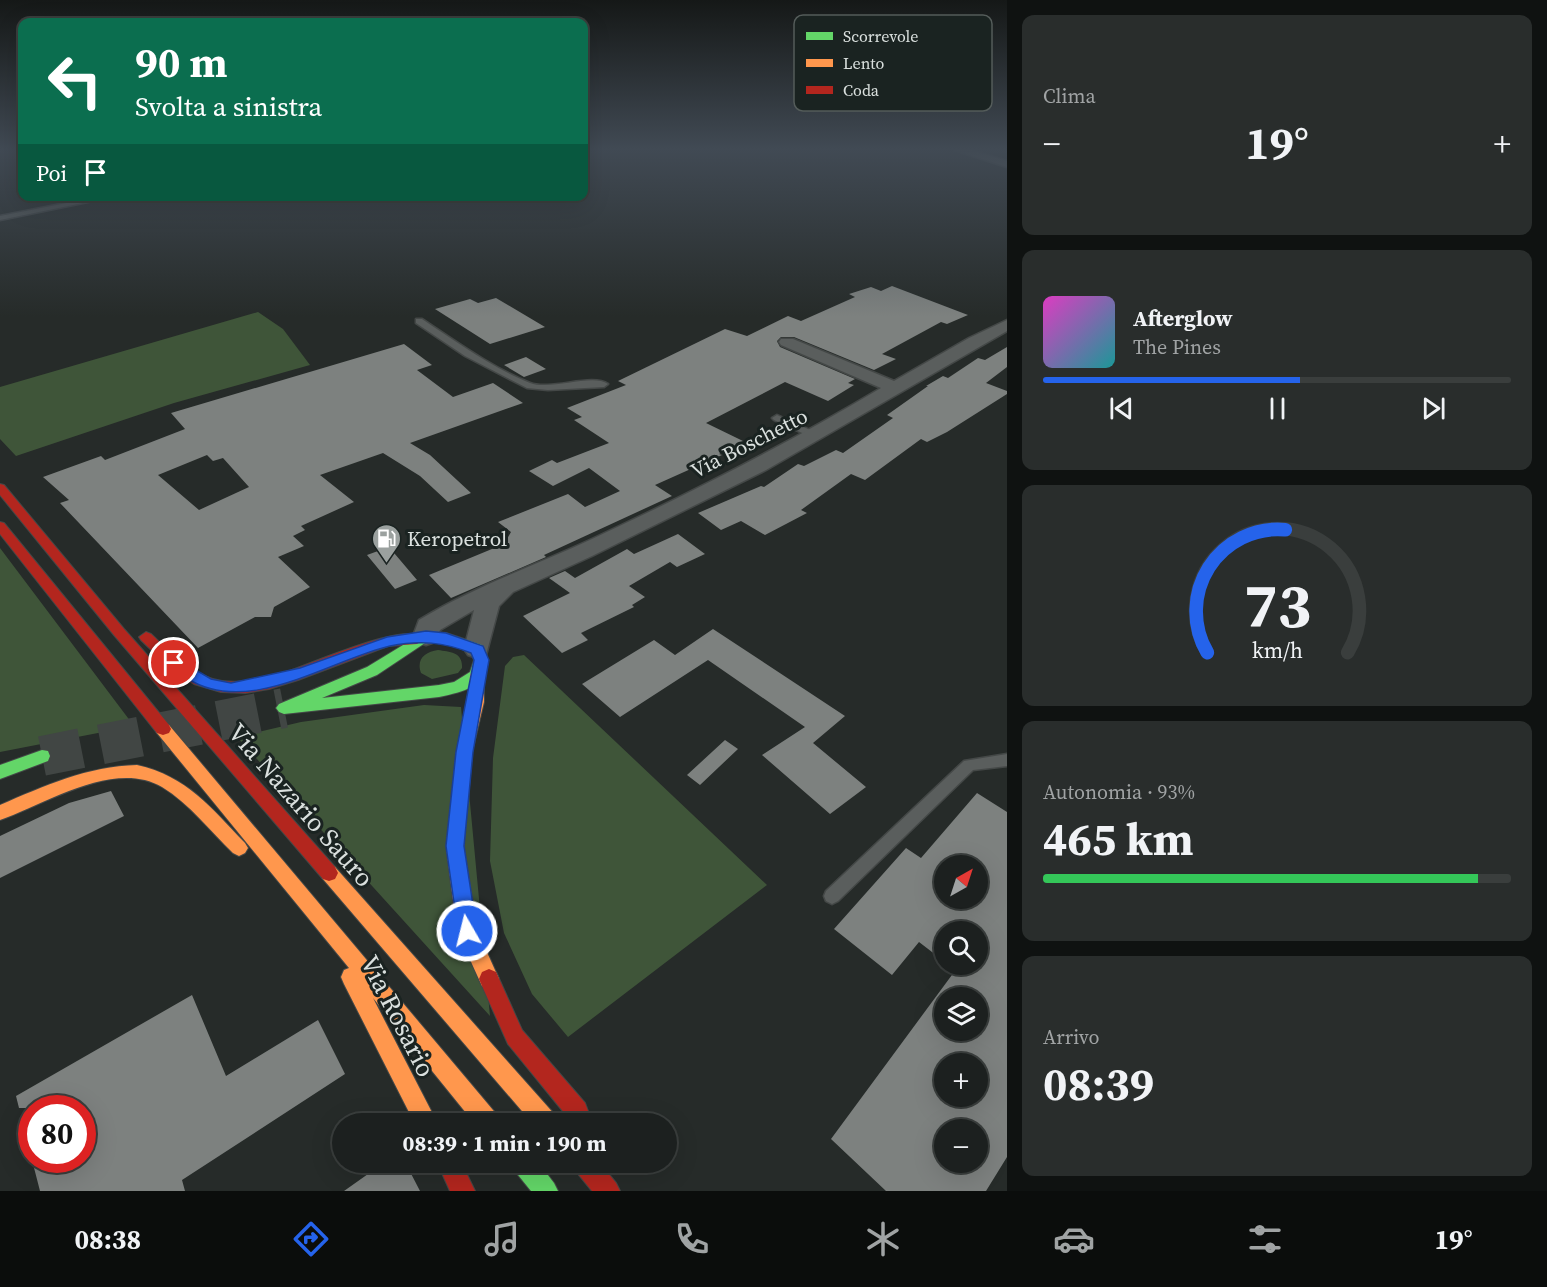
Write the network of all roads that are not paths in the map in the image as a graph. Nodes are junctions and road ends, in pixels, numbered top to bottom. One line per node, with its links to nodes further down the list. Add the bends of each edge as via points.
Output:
1 (64, 206): 2 (lane)
2 (0, 218)
3 (419, 321): 6 (lane, via 468,354 530,386)
4 (1007, 325): 7 (street, Via Boschetto)
5 (787, 342): 7 (street)
6 (604, 384)
7 (894, 387): 9 (street, Via Boschetto)
8 (777, 418): 9 (lane)
9 (816, 436): 12 (street, Via Boschetto)
10 (0, 487): 13 (main road, Via Nazario Sauro)
11 (0, 526): 22 (main road, via 100,654)
12 (504, 588): 14 (street, Via Boschetto, via 452,610 428,626); 15 (street, via 488,603)
13 (119, 632): 14 (main road, via 144,635 174,663 208,684 231,688 302,673 387,642); 25 (main road, Via Nazario Sauro)
14 (422, 638): 15 (main road, via 446,638); 16 (main road, via 374,671 284,708 439,691 458,687)
15 (477, 649): 16 (main road, via 481,660)
16 (477, 675): 26 (main road, via 455,846 467,931 515,1037)
17 (1007, 760): 21 (lane, via 969,765)
18 (0, 765): 19 (main road, via 42,756)
19 (0, 772)
20 (0, 813): 22 (main road, via 96,776 132,770 154,776 173,788)
21 (832, 896)
22 (328, 930): 23 (main road, Via Rosario); 24 (main road)
23 (421, 1113)
24 (481, 1113)
25 (538, 1113)
26 (577, 1113)
27 (454, 1173): 30 (main road)
28 (531, 1173): 31 (main road)
29 (592, 1173): 32 (main road)
30 (464, 1191)
31 (546, 1191)
32 (608, 1191)

